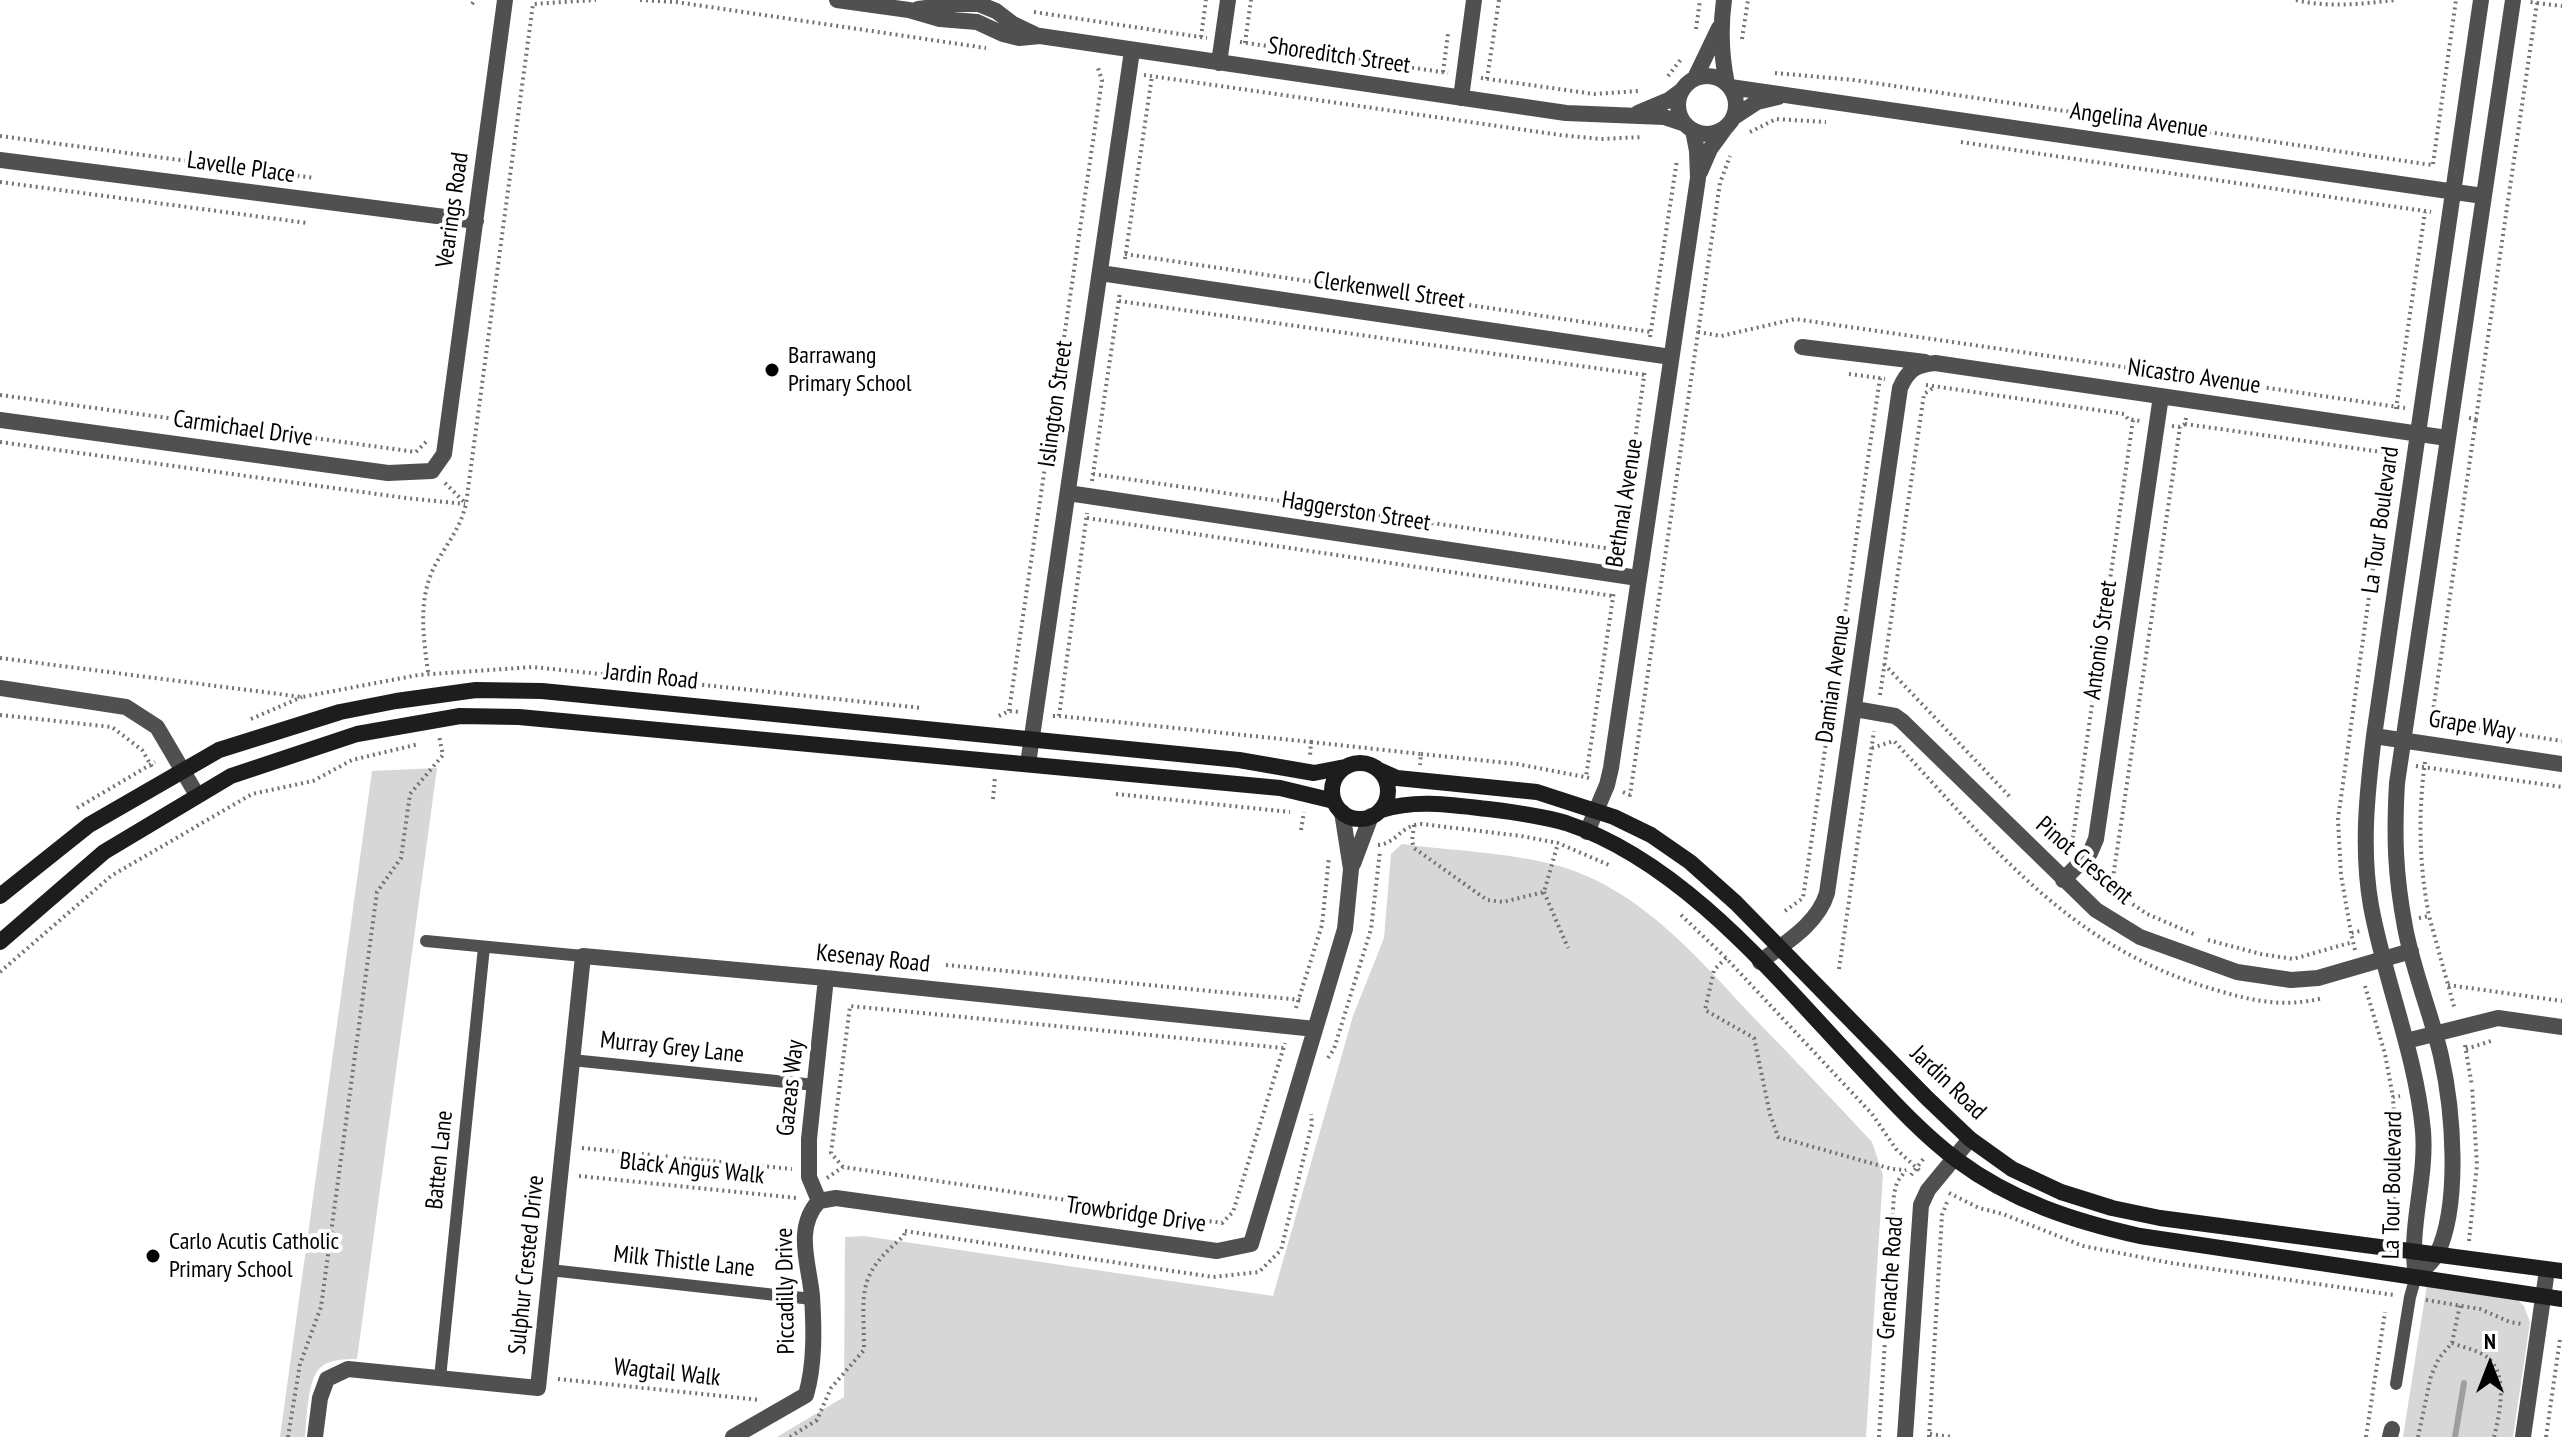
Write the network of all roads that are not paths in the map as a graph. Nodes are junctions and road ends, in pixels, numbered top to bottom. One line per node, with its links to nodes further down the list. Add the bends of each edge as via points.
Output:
1 (505, 0): 27 (street, Vearings Road)
2 (837, 0): 9 (street, Shoreditch Street)
3 (1228, 0): 14 (street)
4 (1474, 0): 19 (street)
5 (1724, 0): 11 (street)
6 (2481, 0): 25 (street, La Tour Boulevard)
7 (2513, 0): 26 (street, La Tour Boulevard)
8 (980, 2): 9 (street, Shoreditch Street); 10 (street); 12 (street, Shoreditch Street)
9 (909, 10): 10 (street, Shoreditch Street)
10 (977, 22): 12 (street, Shoreditch Street, via 1019,38)
11 (1721, 23): 15 (street); 16 (street)
12 (1040, 36): 13 (street, Shoreditch Street)
13 (1132, 51): 14 (street, Shoreditch Street); 28 (street, Islington Street)
14 (1219, 63): 19 (street, Shoreditch Street)
15 (1695, 78): 16 (street, via 1712,76); 17 (street)
16 (1728, 86): 18 (street, Angelina Avenue); 21 (street, via 1736,102)
17 (1681, 91): 20 (street, Shoreditch Street); 22 (street, via 1678,108)
18 (1788, 95): 21 (street, Angelina Avenue, via 1757,102); 25 (street, Angelina Avenue)
19 (1461, 98): 20 (street, Shoreditch Street, via 1566,113)
20 (1633, 115): 22 (street, Shoreditch Street, via 1664,117)
21 (1730, 122): 22 (street, via 1710,134); 24 (street, Bethnal Avenue)
22 (1689, 127): 24 (street, Bethnal Avenue)
23 (0, 160): 27 (street, Lavelle Place)
24 (1698, 178): 30 (street, Bethnal Avenue)
25 (2453, 191): 26 (street, Angelina Avenue); 36 (street, La Tour Boulevard)
26 (2483, 196): 37 (street, La Tour Boulevard)
27 (476, 221): 35 (street, Vearings Road)
28 (1100, 273): 30 (street, Clerkenwell Street); 38 (street, Islington Street)
29 (1802, 347): 31 (street, Nicastro Avenue)
30 (1671, 357): 39 (street, Bethnal Avenue)
31 (1935, 363): 32 (street, Nicastro Avenue); 33 (street, Nicastro Avenue)
32 (1906, 374): 41 (street, Damian Avenue)
33 (2161, 396): 36 (street, Nicastro Avenue); 56 (street, Antonio Street, via 2096,839 2090,853)
34 (0, 420): 35 (street, Carmichael Drive, via 388,473 432,471 444,454)
35 (447, 427)
36 (2418, 433): 37 (street, Nicastro Avenue); 42 (street, La Tour Boulevard)
37 (2447, 438): 44 (street, La Tour Boulevard)
38 (1068, 493): 39 (street, Haggerston Street); 43 (street, Islington Street)
39 (1638, 578): 52 (street, Bethnal Avenue, via 1611,768)
40 (0, 688): 49 (street, via 126,707 157,727)
41 (1855, 709): 56 (street, Pinot Crescent, via 1902,721); 61 (street, Damian Avenue, via 1823,906)
42 (2374, 736): 44 (street, Grape Way); 64 (street, La Tour Boulevard, via 2365,859)
43 (1032, 739): 45 (street, Islington Street); 47 (street, Jardin Road, via 1314,773); 49 (street, Jardin Road, via 542,691 476,690 340,712 219,750)
44 (2404, 740): 46 (street, Grape Way); 62 (street, La Tour Boulevard, via 2395,868)
45 (1028, 764): 50 (street, via 460,716 357,734 231,776); 51 (street, via 1280,788 1306,792)
46 (2562, 764)
47 (1345, 767): 48 (street, via 1363,763); 51 (street, via 1332,786)
48 (1379, 770): 52 (street, Jardin Road, via 1397,778 1537,792); 53 (street, via 1388,785 1385,803)
49 (182, 771): 50 (street); 57 (street, Jardin Road, via 89,825)
50 (197, 795): 59 (street, via 104,852)
51 (1338, 807): 53 (street, via 1356,818); 55 (street, Trowbridge Drive)
52 (1597, 811): 54 (street, Bethnal Avenue); 61 (street, Jardin Road, via 1651,835 1690,862)
53 (1376, 813): 54 (street, Jardin Road, via 1417,802 1503,811); 55 (street, Trowbridge Drive)
54 (1587, 832): 65 (street, Jardin Road, via 1641,858 1689,892)
55 (1351, 869): 68 (street, Trowbridge Drive, via 1345,929)
56 (2063, 880): 64 (street, Pinot Crescent, via 2096,910 2140,937 2237,972 2318,978)
57 (0, 896)
58 (426, 941): 60 (lane, Kesenay Road)
59 (0, 942)
60 (484, 947): 63 (lane, Kesenay Road); 84 (lane, Batten Lane)
61 (1779, 948): 65 (street, Damian Avenue); 73 (street, Jardin Road)
62 (2411, 951): 64 (street, Pinot Crescent); 69 (street, La Tour Boulevard)
63 (583, 956): 66 (street, Kesenay Road); 71 (street, Sulphur Crested Drive)
64 (2383, 958): 70 (street, La Tour Boulevard)
65 (1760, 962): 74 (street, Jardin Road)
66 (826, 978): 68 (street, Kesenay Road); 72 (street, Gazeas Way)
67 (2562, 1027): 69 (street, via 2498,1018)
68 (1315, 1029): 75 (street, Trowbridge Drive, via 1251,1244 1217,1251)
69 (2434, 1032): 70 (street); 77 (street, La Tour Boulevard, via 2447,1089 2452,1158)
70 (2406, 1041): 76 (street, La Tour Boulevard, via 2423,1134)
71 (572, 1060): 72 (lane, Murray Grey Lane); 78 (street, Sulphur Crested Drive)
72 (815, 1085): 75 (street, Gazeas Way, via 809,1170)
73 (1970, 1139): 74 (street, Grenache Road); 76 (street, Jardin Road, via 2012,1169 2112,1208)
74 (1954, 1158): 80 (street, Jardin Road, via 2012,1194 2084,1224); 86 (street, Grenache Road, via 1921,1205)
75 (816, 1195): 82 (street, Piccadilly Drive, via 805,1245)
76 (2412, 1253): 77 (street, Jardin Road); 80 (street, La Tour Boulevard)
77 (2436, 1257): 79 (street, Jardin Road); 80 (street, La Tour Boulevard)
78 (550, 1270): 82 (lane, Milk Thistle Lane); 84 (street, Sulphur Crested Drive, via 538,1388)
79 (2555, 1270): 81 (street)
80 (2416, 1276): 81 (street, Jardin Road); 85 (lane)
81 (2545, 1296): 83 (street, Jardin Road); 89 (street)
82 (812, 1299): 88 (street, Piccadilly Drive, via 812,1374 806,1395)
83 (2562, 1299)
84 (440, 1378): 87 (street, Sulphur Crested Drive, via 348,1369 327,1379)
85 (2396, 1384)
86 (1905, 1433)
87 (315, 1437)
88 (733, 1437)
89 (2523, 1437)

